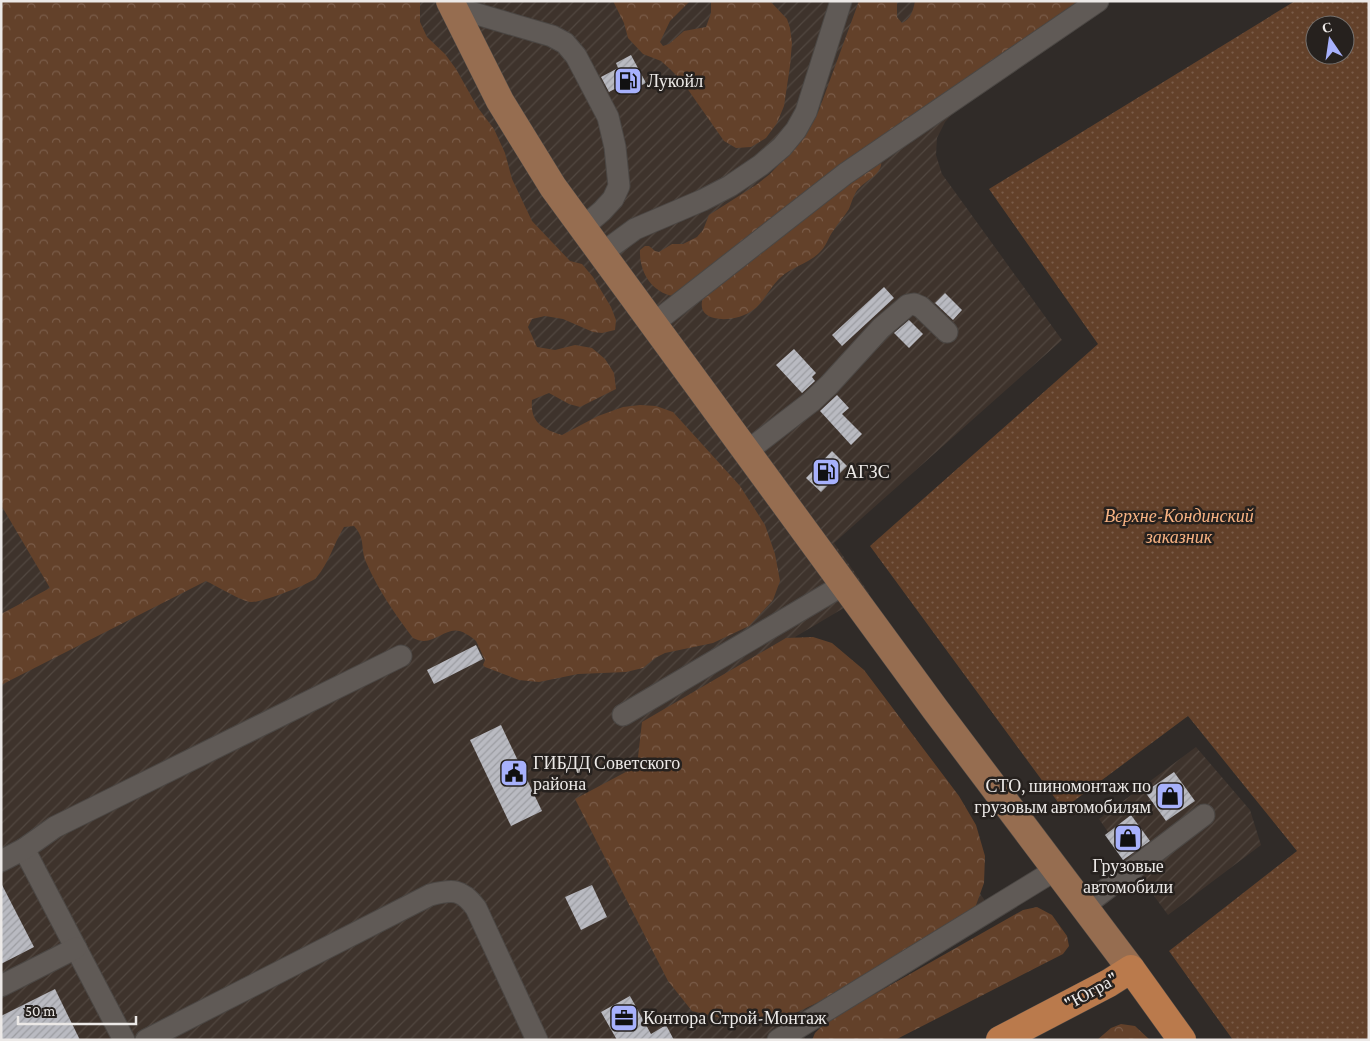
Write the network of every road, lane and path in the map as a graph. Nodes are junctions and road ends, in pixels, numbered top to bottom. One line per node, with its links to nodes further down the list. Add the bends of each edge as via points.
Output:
1 (841, 1): 5 (lane, via 806,112 782,147 730,186 636,229)
2 (1098, 1): 6 (lane, via 845,174)
3 (451, 4): 4 (main road, via 500,102); 4 (lane, via 552,36 565,43 576,56 608,117 618,170 618,186 612,198)
4 (582, 228): 5 (main road)
5 (602, 254): 6 (main road)
6 (653, 324): 8 (main road)
7 (947, 332): 8 (lane, via 921,307 908,305 881,328 811,402)
8 (746, 452): 9 (main road)
9 (843, 585): 11 (lane); 15 (main road)
10 (402, 656): 13 (lane, via 55,827)
11 (623, 715)
12 (1204, 815): 16 (lane)
13 (24, 849): 14 (lane); 17 (lane)
14 (1, 861)
15 (1057, 869): 16 (main road); 23 (lane)
16 (1084, 906): 18 (main road)
17 (76, 948): 19 (lane); 20 (lane)
18 (1131, 969): 24 (highway, "Югра"); 25 (highway, "Югра")
19 (1, 986)
20 (124, 1040)
21 (146, 1040): 22 (lane, via 430,895 448,890 470,899 476,908)
22 (537, 1040)
23 (778, 1040)
24 (1000, 1040)
25 (1182, 1040)

